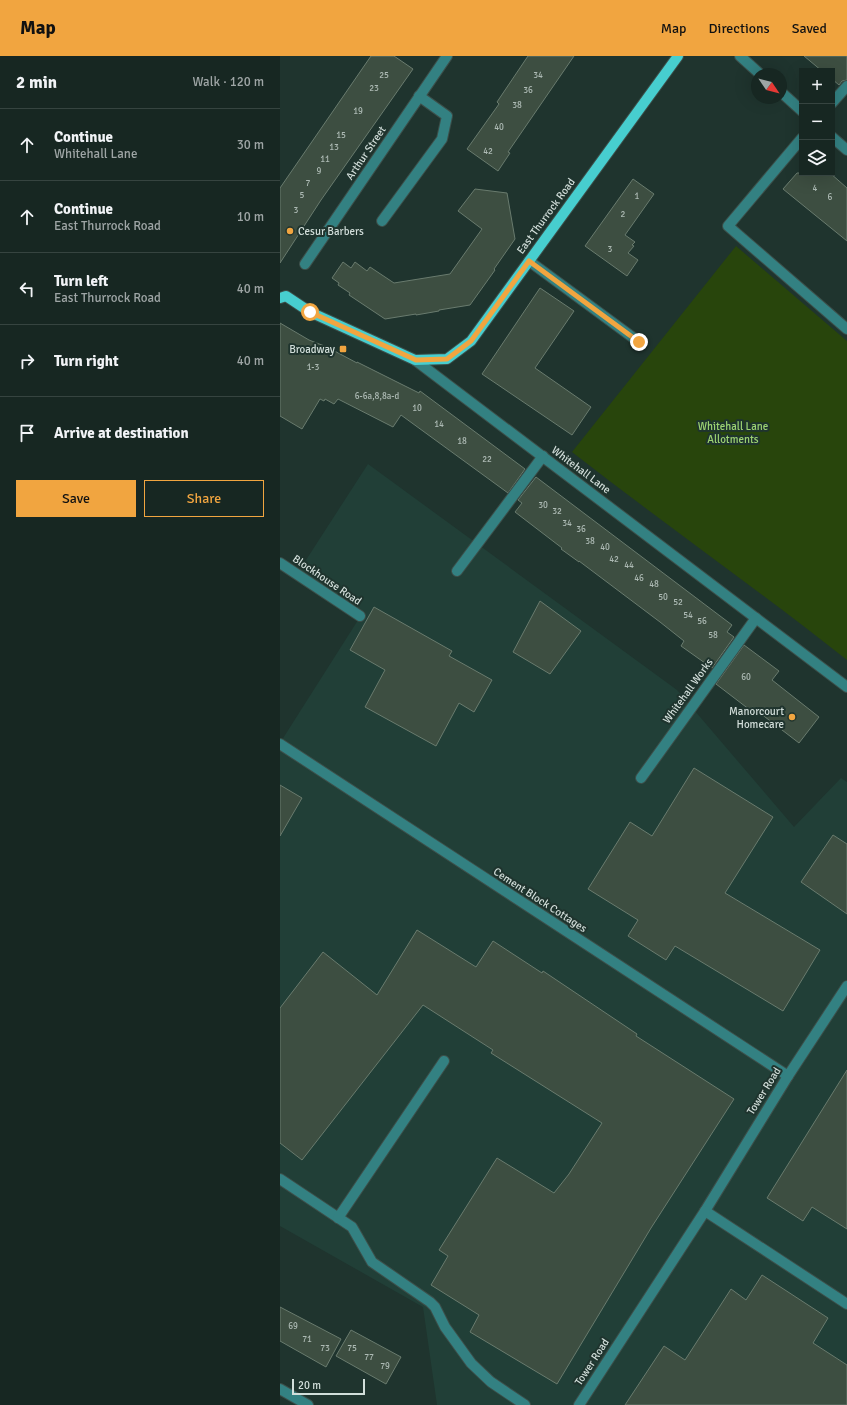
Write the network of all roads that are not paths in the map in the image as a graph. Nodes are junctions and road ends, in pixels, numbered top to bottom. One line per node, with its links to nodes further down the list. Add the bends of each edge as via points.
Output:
1 (678, 56): 14 (main road, East Thurrock Road)
2 (740, 56): 4 (street)
3 (444, 57): 6 (street, Arthur Street)
4 (753, 68)
5 (847, 86): 8 (street)
6 (419, 96): 13 (street, via 448,116 442,139); 15 (street, Arthur Street)
7 (787, 97): 9 (street)
8 (835, 100)
9 (799, 108)
10 (800, 140): 17 (street, via 728,226)
11 (835, 140): 12 (street)
12 (847, 150)
13 (382, 221)
14 (529, 261): 18 (street); 19 (main road, East Thurrock Road, via 471,341 447,359)
15 (305, 264)
16 (282, 295): 19 (main road, Whitehall Lane, via 310,312)
17 (847, 329)
18 (639, 342)
19 (416, 360): 20 (street, Whitehall Lane)
20 (543, 456): 22 (street); 24 (street, Whitehall Lane)
21 (280, 563): 23 (street, Blockhouse Road)
22 (457, 572)
23 (360, 616)
24 (756, 618): 25 (street, Whitehall Lane); 27 (street, Whitehall Works)
25 (847, 687)
26 (280, 744): 30 (street, Cement Block Cottages)
27 (641, 778)
28 (847, 986): 30 (street, Tower Road)
29 (444, 1061): 33 (street)
30 (788, 1076): 32 (street, Tower Road)
31 (280, 1179): 33 (street)
32 (705, 1211): 34 (street); 38 (street, Tower Road)
33 (338, 1218): 37 (street, via 352,1226 372,1262 435,1307 445,1327 471,1363 491,1382)
34 (847, 1304)
35 (280, 1389): 36 (street)
36 (308, 1405)
37 (525, 1405)
38 (579, 1405)

